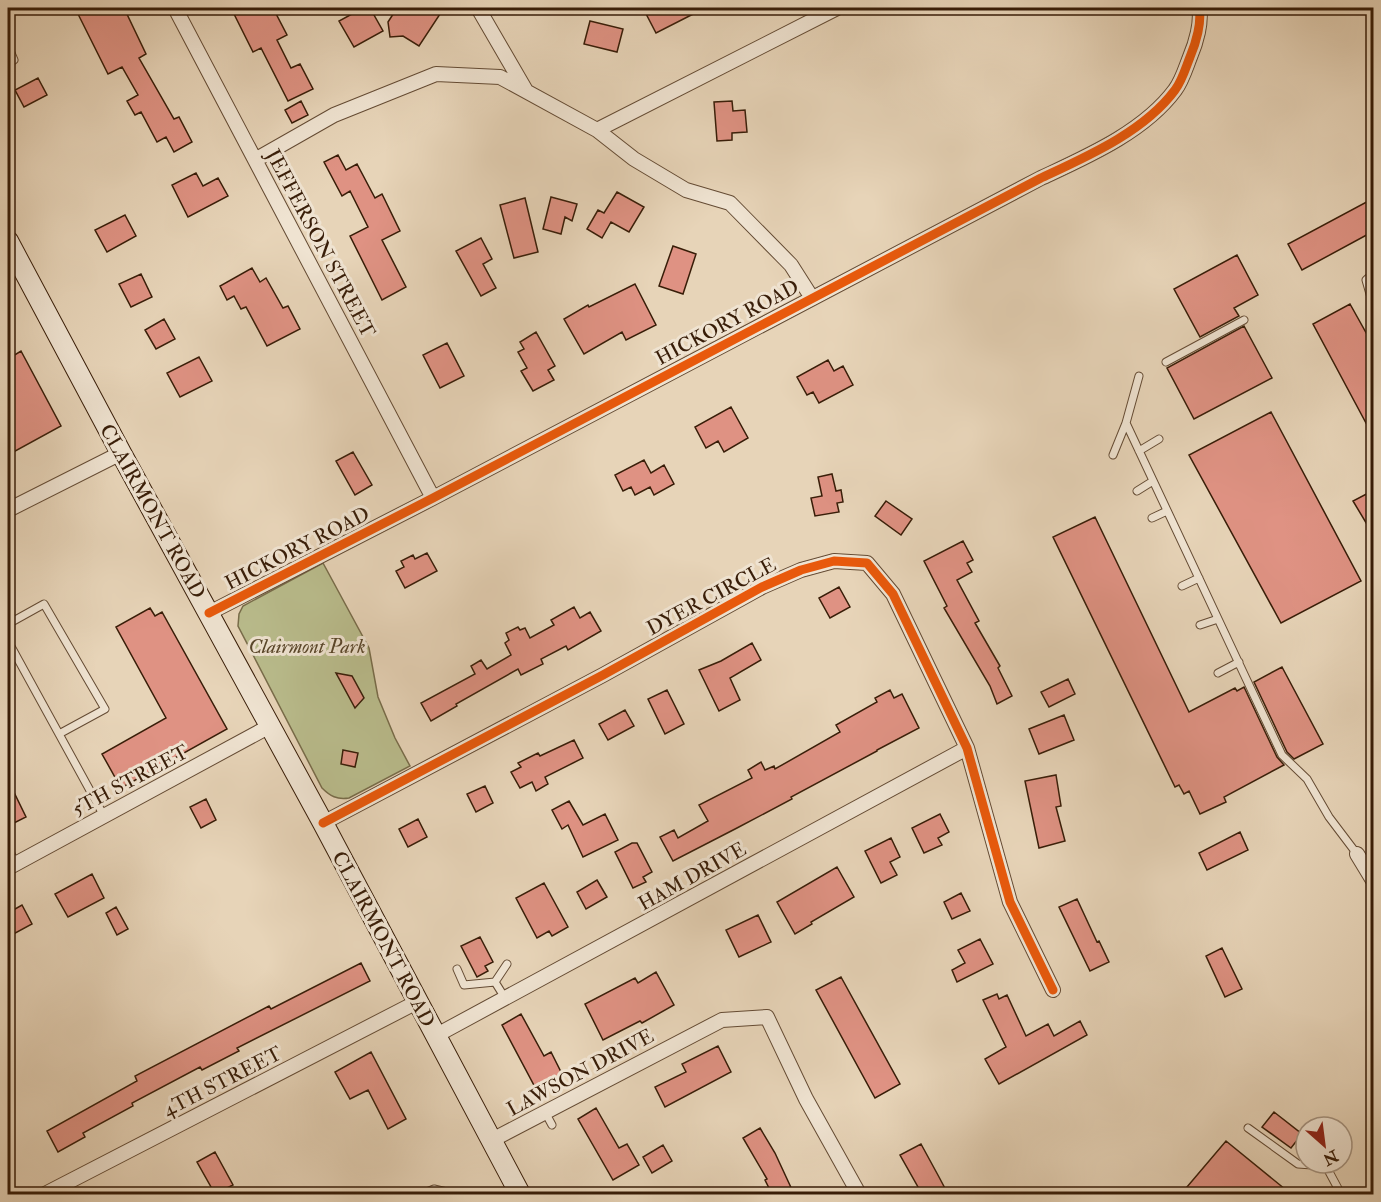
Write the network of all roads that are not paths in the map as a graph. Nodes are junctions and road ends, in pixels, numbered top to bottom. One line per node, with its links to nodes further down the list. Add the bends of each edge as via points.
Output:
1 (175, 8): 9 (street, JEFFERSON STREET)
2 (478, 8): 7 (street)
3 (837, 8): 8 (street)
4 (1199, 8): 12 (street, HICKORY ROAD, via 1201,16 1193,50 1176,90 1149,117 1100,150)
5 (8, 46): 6 (lane, via 14,60)
6 (8, 64)
7 (526, 90): 8 (street); 9 (street, via 500,76 436,74 334,115)
8 (597, 130): 12 (street, via 634,159 686,190 730,203 791,265)
9 (255, 160): 24 (street, JEFFERSON STREET)
10 (8, 241): 20 (main road, CLAIRMONT ROAD)
11 (1374, 273): 13 (lane, via 1366,280)
12 (812, 298): 24 (street, HICKORY ROAD)
13 (1374, 308)
14 (1244, 320): 15 (lane)
15 (1166, 362)
16 (1139, 376): 17 (lane)
17 (1126, 423): 19 (lane); 21 (lane)
18 (1159, 439): 19 (lane)
19 (1139, 451): 22 (lane)
20 (121, 453): 25 (street); 30 (main road, CLAIRMONT ROAD)
21 (1113, 455)
22 (1153, 481): 23 (lane); 26 (lane)
23 (1137, 491)
24 (433, 498): 30 (street, HICKORY ROAD)
25 (8, 510)
26 (1167, 511): 27 (lane); 28 (lane)
27 (1152, 518)
28 (1199, 578): 29 (lane); 31 (lane)
29 (1182, 586)
30 (209, 613): 37 (main road, CLAIRMONT ROAD)
31 (1218, 619): 33 (lane); 35 (lane)
32 (8, 624): 38 (lane, via 44,604 105,709)
33 (1200, 625)
34 (8, 641): 38 (lane)
35 (1239, 662): 36 (lane); 43 (lane, via 1282,755 1307,779)
36 (1218, 673)
37 (270, 726): 40 (street, 5TH STREET); 41 (main road, CLAIRMONT ROAD)
38 (59, 734): 40 (lane)
39 (967, 748): 41 (street, DYER CIRCLE, via 893,594 867,563 834,561 801,570 734,600 603,675); 49 (street, DYER CIRCLE, via 1010,902); 50 (street, HAM DRIVE)
40 (104, 816): 44 (street, 5TH STREET)
41 (323, 822): 51 (main road, CLAIRMONT ROAD)
42 (8, 848): 44 (lane)
43 (1357, 854): 45 (street)
44 (12, 866)
45 (1374, 882)
46 (507, 964): 48 (lane)
47 (457, 969): 48 (lane, via 464,985)
48 (495, 982): 50 (lane)
49 (1053, 990)
50 (505, 998): 52 (street, HAM DRIVE)
51 (417, 1002): 52 (main road, CLAIRMONT ROAD); 55 (street, 4TH STREET)
52 (435, 1036): 54 (main road, CLAIRMONT ROAD)
53 (1248, 1128): 60 (lane, via 1298,1164 1326,1166)
54 (492, 1140): 58 (main road, CLAIRMONT ROAD); 59 (street, LAWSON DRIVE, via 548,1119 722,1020 767,1017 806,1099)
55 (45, 1194)
56 (422, 1194): 57 (lane, via 434,1189)
57 (454, 1194)
58 (520, 1194)
59 (859, 1194)
60 (1341, 1194)

